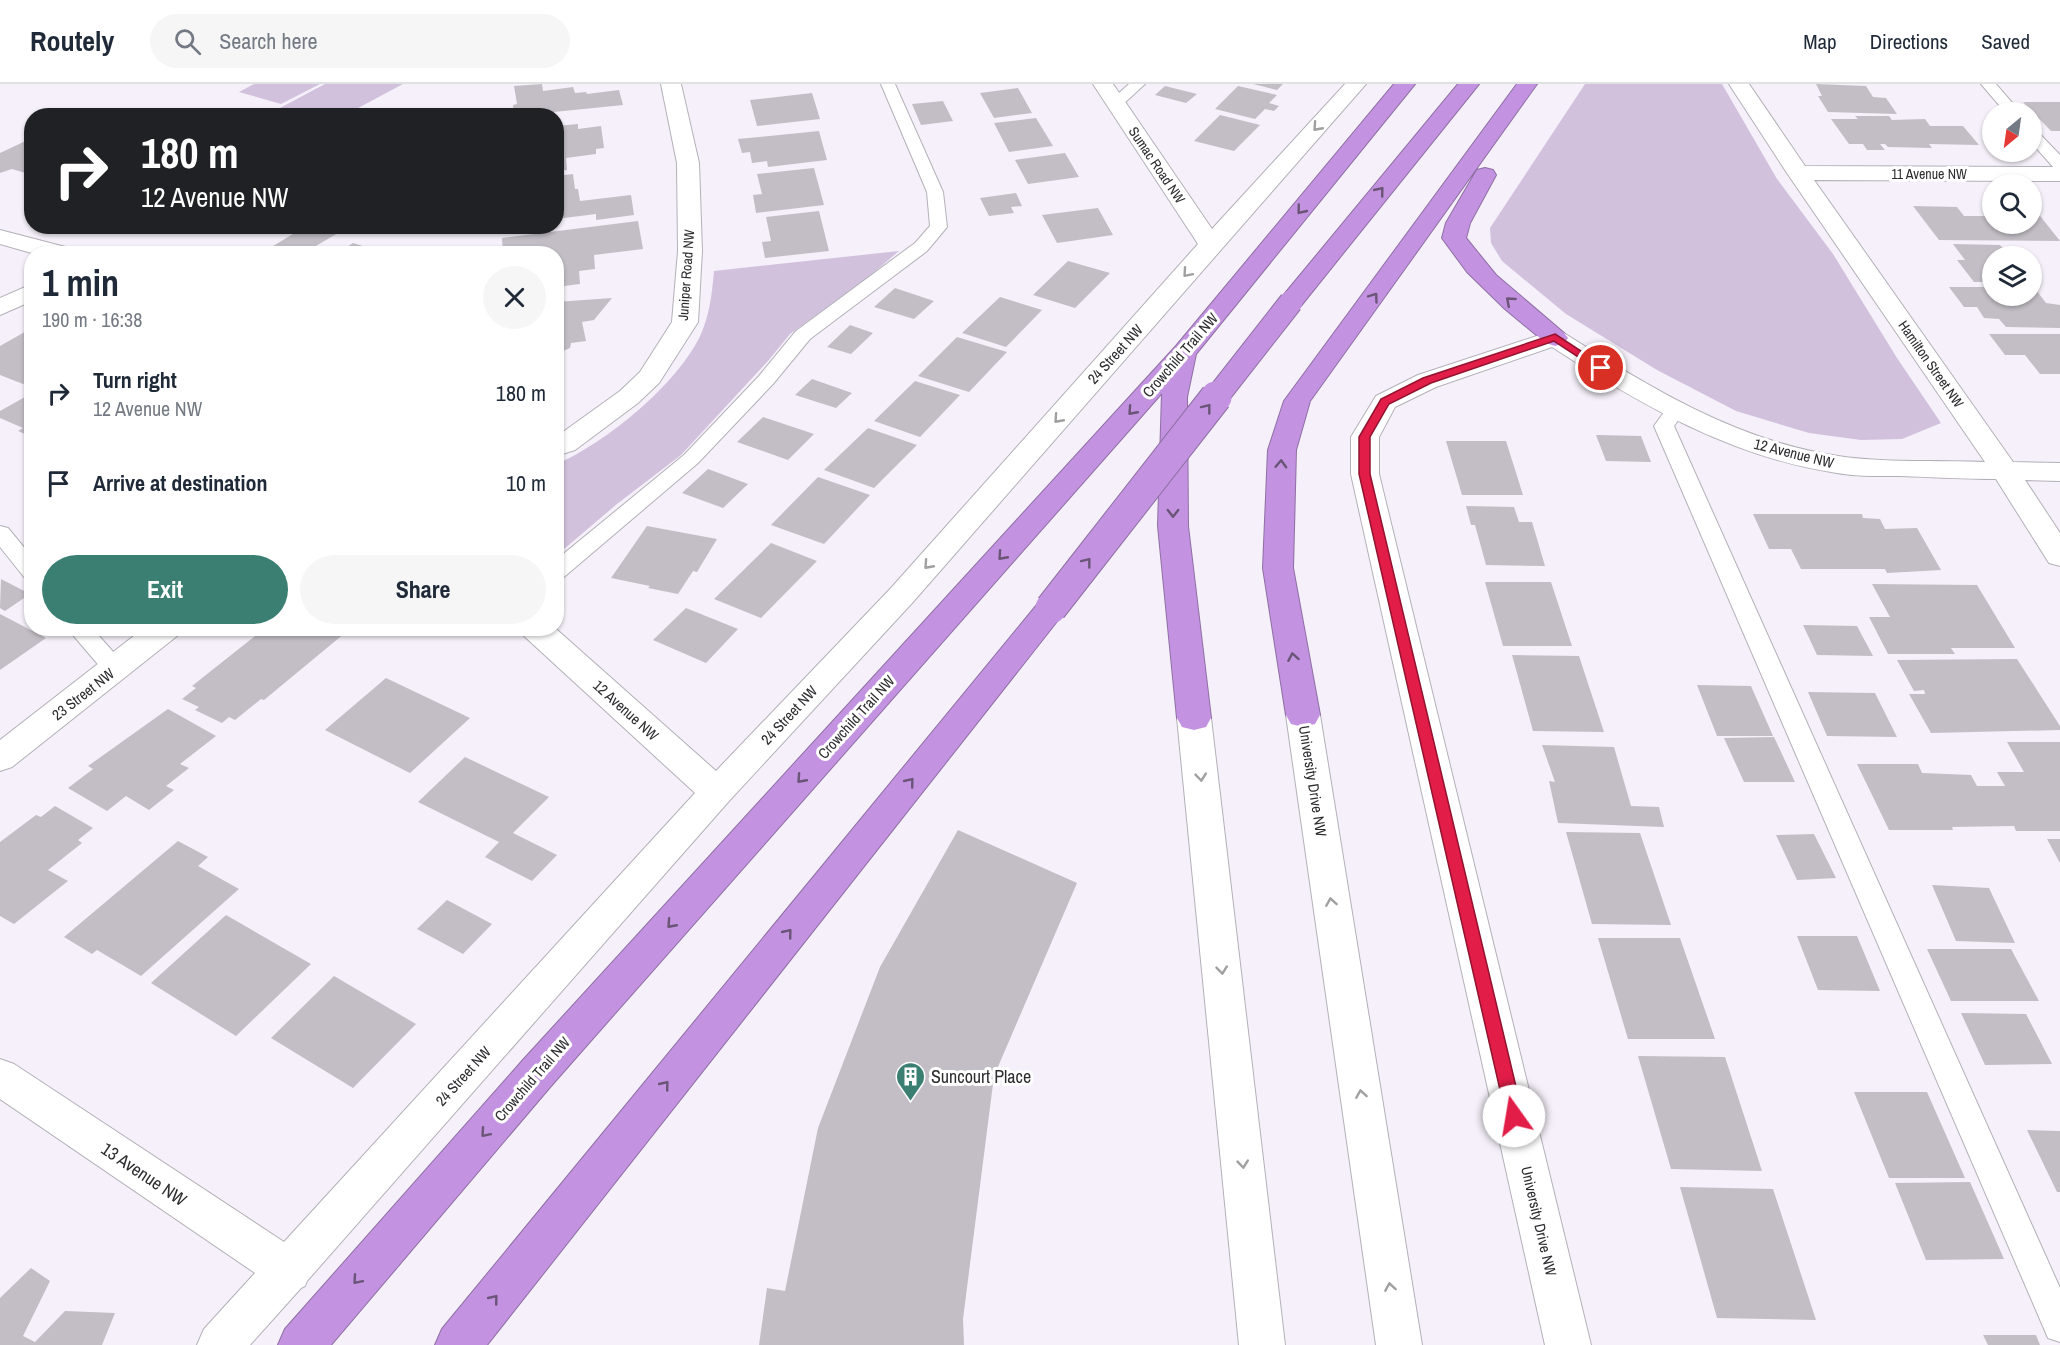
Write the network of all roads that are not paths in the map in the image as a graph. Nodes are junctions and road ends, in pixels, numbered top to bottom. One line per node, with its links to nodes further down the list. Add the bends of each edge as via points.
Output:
1 (671, 84): 25 (street, Juniper Road NW, via 688,163 690,251 685,322 650,377)
2 (888, 84): 31 (lane, via 935,192 939,226 921,247 803,335 691,459)
3 (1103, 84): 12 (street, Sumac Road NW)
4 (1138, 84): 12 (lane)
5 (1356, 84): 19 (street, 24 Street NW, one-way to 19)
6 (1405, 84): 23 (highway, Crowchild Trail NW, one-way to 23)
7 (1469, 84): 45 (highway, one-way to 7, bridge)
8 (1739, 84): 15 (street, Hamilton Street NW)
9 (1988, 84): 11 (lane)
10 (1525, 86): 22 (highway, one-way to 10, via 1499,292 1454,238 1458,223 1503,144); 36 (highway, one-way to 10, via 1278,568 1282,450 1297,400)
11 (2004, 102)
12 (1115, 104): 19 (street, Sumac Road NW)
13 (2042, 145): 14 (lane)
14 (2060, 165)
15 (1798, 174): 16 (street, 11 Avenue NW); 26 (street, Hamilton Street NW)
16 (2060, 174)
17 (0, 237): 18 (street)
18 (34, 246)
19 (1211, 246): 39 (street, 24 Street NW, one-way to 39, via 902,595)
20 (24, 295): 21 (street)
21 (0, 308)
22 (1555, 338): 24 (street, 12 Avenue NW); 48 (street, University Drive NW, via 1427,381 1385,402 1365,437 1365,474)
23 (1185, 351): 37 (highway, one-way to 37, via 1174,397 1173,526); 44 (highway, Crowchild Trail NW, one-way to 44, via 537,1073)
24 (1674, 412): 26 (street, 12 Avenue NW, via 1751,443 1838,465); 42 (lane, via 1664,426)
25 (564, 444)
26 (2003, 471): 27 (street, 12 Avenue NW); 29 (street, Hamilton Street NW)
27 (2060, 472)
28 (0, 533): 30 (lane)
29 (2060, 556)
30 (24, 562)
31 (564, 565)
32 (85, 636): 35 (lane)
33 (156, 636): 35 (street, 23 Street NW)
34 (545, 636): 39 (street, 12 Avenue NW)
35 (115, 669): 38 (street, 23 Street NW)
36 (1303, 715): 47 (street, University Drive NW, one-way to 36)
37 (1194, 718): 46 (street, one-way to 46)
38 (0, 758)
39 (717, 792): 41 (street, 24 Street NW)
40 (0, 1077): 41 (street, 13 Avenue NW)
41 (289, 1271): 43 (street, 24 Street NW)
42 (2060, 1326)
43 (220, 1345)
44 (301, 1345)
45 (458, 1345)
46 (1262, 1345)
47 (1399, 1345)
48 (1568, 1345)

